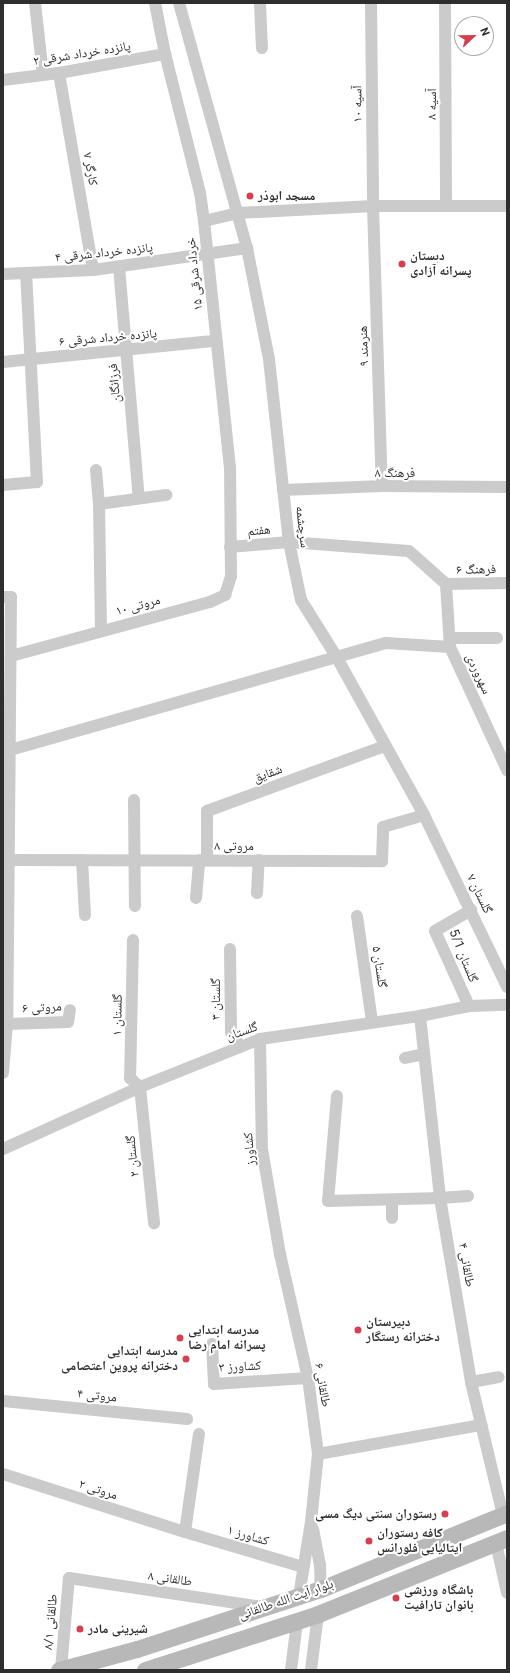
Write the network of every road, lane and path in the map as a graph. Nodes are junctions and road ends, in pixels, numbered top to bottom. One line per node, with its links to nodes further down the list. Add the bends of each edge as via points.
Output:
1 (35, 3): 10 (street)
2 (155, 3): 8 (street, ۱۵ خرداد شرقی)
3 (178, 3): 15 (street)
4 (260, 3): 7 (street)
5 (371, 3): 13 (street, آسیه ۱۰)
6 (445, 3): 12 (street, آسیه ۸)
7 (262, 48)
8 (165, 54): 9 (street, پانزده خرداد شرقی ۲); 16 (street, ۱۵ خرداد شرقی, via 200,193)
9 (59, 73): 10 (street, پانزده خرداد شرقی ۲); 20 (street, کارگر ۷)
10 (43, 74): 11 (street, پانزده خرداد شرقی ۲)
11 (3, 80)
12 (446, 205): 13 (street); 14 (street)
13 (373, 206): 15 (street); 29 (street, هنرمند ۹)
14 (507, 206)
15 (238, 213): 16 (street); 17 (street, سرچشمه)
16 (204, 220): 18 (street, ۱۵ خرداد شرقی)
17 (247, 248): 18 (street, پانزده خرداد شرقی ۴); 31 (street, سرچشمه, via 269,359)
18 (207, 253): 19 (street, پانزده خرداد شرقی ۴); 23 (street, ۱۵ خرداد شرقی)
19 (118, 267): 20 (street, پانزده خرداد شرقی ۴); 24 (street, فرزانگان)
20 (93, 270): 22 (street, پانزده خرداد شرقی ۴)
21 (3, 274): 22 (street, پانزده خرداد شرقی ۴)
22 (26, 274): 25 (street)
23 (215, 341): 24 (street, پانزده خرداد شرقی ۶); 36 (street, ۱۵ خرداد شرقی, via 230,468)
24 (126, 350): 25 (street, پانزده خرداد شرقی ۶); 33 (street, فرزانگان)
25 (30, 359): 26 (street, پانزده خرداد شرقی ۶); 28 (street, via 37,482)
26 (3, 362)
27 (96, 470): 34 (street)
28 (3, 485)
29 (382, 486): 30 (street, فرهنگ ۸); 31 (street, فرهنگ ۸)
30 (507, 487)
31 (283, 490): 35 (street, سرچشمه)
32 (166, 495): 33 (street)
33 (138, 498): 34 (street)
34 (99, 504): 40 (street)
35 (289, 542): 36 (street, هفتم); 38 (street, هفتم, via 409,551); 44 (street, سرچشمه, via 301,600)
36 (230, 547): 40 (street, مروتی ۱۰, via 231,576 225,595 210,602)
37 (507, 583): 38 (street, فرهنگ ۶)
38 (446, 584): 42 (street, سهروردی)
39 (7, 597): 43 (street)
40 (101, 630): 43 (street, مروتی ۱۰)
41 (497, 638): 42 (street)
42 (450, 642): 44 (street, via 386,643); 48 (street, سهروردی)
43 (11, 656): 45 (street)
44 (336, 656): 46 (street, سرچشمه); 47 (street)
45 (7, 675): 47 (street)
46 (385, 746): 51 (street, سرچشمه); 55 (street, شقایق, via 207,811)
47 (10, 750): 50 (street)
48 (507, 770)
49 (134, 800): 54 (street)
50 (6, 806): 52 (street)
51 (424, 815): 56 (street, مروتی ۸, via 383,828 382,861); 61 (street, گلستان ۷)
52 (8, 860): 53 (street, مروتی ۸); 58 (street)
53 (82, 860): 54 (street, مروتی ۸); 62 (street)
54 (134, 860): 55 (street, مروتی ۸); 60 (street)
55 (203, 860): 56 (street, مروتی ۸); 59 (street)
56 (259, 860): 57 (street)
57 (257, 893)
58 (6, 898): 66 (street)
59 (196, 898)
60 (135, 906)
61 (471, 910): 67 (street, گلستان ۷); 69 (street, گلستان 5/1, via 435,931)
62 (85, 915)
63 (357, 916): 72 (street, گلستان ۵)
64 (133, 940): 79 (street, گلستان ۱, via 130,1078)
65 (230, 949): 75 (street, گلستان ۳, via 231,1032)
66 (5, 983): 73 (street)
67 (507, 987)
68 (507, 1005): 69 (street, گلستان)
69 (469, 1006): 71 (street, گلستان)
70 (70, 1010): 73 (street, مروتی ۶, via 68,1022)
71 (420, 1016): 72 (street, گلستان); 76 (street, طالقانی ۴)
72 (372, 1022): 74 (street, گلستان)
73 (7, 1024): 78 (street)
74 (260, 1039): 75 (street, گلستان); 87 (street, کشاورز, via 262,1149)
75 (240, 1047): 79 (street, گلستان)
76 (424, 1054): 77 (street); 83 (street, طالقانی ۴)
77 (405, 1058)
78 (3, 1072)
79 (140, 1087): 81 (street, گلستان); 86 (street, گلستان ۲)
80 (337, 1096): 84 (street, via 328,1201)
81 (3, 1149)
82 (468, 1196): 83 (street)
83 (440, 1198): 84 (street); 91 (street, طالقانی ۴)
84 (392, 1200): 85 (street)
85 (392, 1218)
86 (154, 1223)
87 (280, 1254): 90 (street, طالقانی ۶)
88 (212, 1344): 90 (street, کشاورز ۳, via 214,1384)
89 (499, 1377): 91 (street)
90 (308, 1378): 96 (street, طالقانی ۶)
91 (471, 1382): 94 (street, طالقانی ۴)
92 (3, 1401): 93 (street, مروتی ۴)
93 (187, 1419)
94 (481, 1425): 96 (street); 98 (street, طالقانی ۴)
95 (199, 1434): 100 (street)
96 (318, 1454): 99 (street, طالقانی ۶)
97 (3, 1474): 100 (street, مروتی ۲)
98 (505, 1514): 102 (main road, بلوار آیت الله طالقانی)
99 (311, 1522): 104 (street, طالقانی ۶); 106 (street, طالقانی ۶, via 320,1565)
100 (185, 1532): 104 (street, کشاورز ۱)
101 (502, 1540): 103 (main road, بلوار آیت الله طالقانی); 107 (street)
102 (440, 1542): 103 (main road, via 436,1547 438,1554); 106 (main road, بلوار آیت الله طالقانی)
103 (447, 1562): 110 (main road, بلوار آیت الله طالقانی)
104 (303, 1567): 108 (street, طالقانی ۶)
105 (69, 1578): 109 (street, طالقانی ۸); 112 (street, طالقانی ۸/۱)
106 (321, 1589): 108 (main road, بلوار آیت الله طالقانی); 110 (main road)
107 (507, 1593)
108 (299, 1596): 109 (main road, بلوار آیت الله طالقانی); 111 (main road)
109 (266, 1607): 112 (main road, بلوار آیت الله طالقانی, via 137,1649)
110 (318, 1614): 111 (main road, بلوار آیت الله طالقانی); 115 (street)
111 (297, 1622): 113 (main road, بلوار آیت الله طالقانی); 114 (street)
112 (60, 1670)
113 (145, 1670)
114 (291, 1670)
115 (311, 1670)

